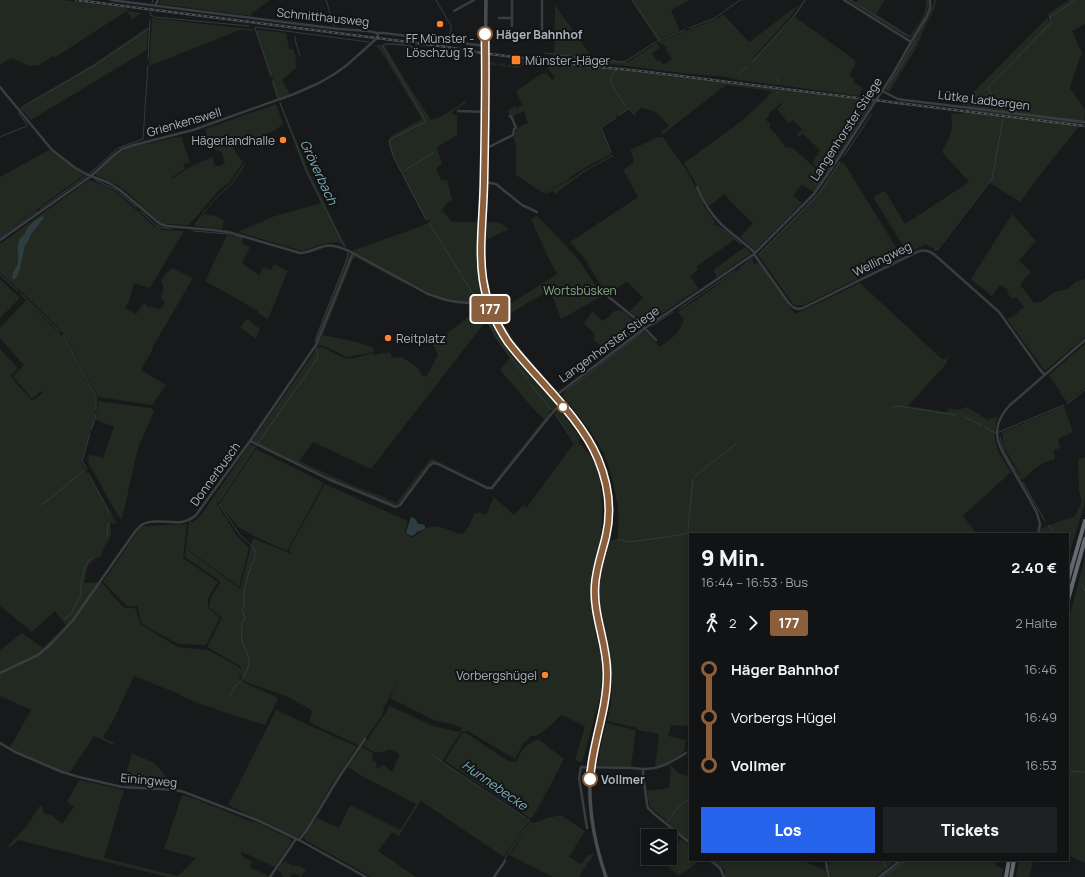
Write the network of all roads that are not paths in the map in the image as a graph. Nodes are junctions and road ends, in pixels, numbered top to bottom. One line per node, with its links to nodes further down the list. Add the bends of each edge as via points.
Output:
1 (110, 0): 10 (street, Schmitthausweg)
2 (158, 0): 10 (street)
3 (474, 0): 9 (street)
4 (486, 0): 18 (main road)
5 (512, 0): 13 (street)
6 (542, 0): 15 (street)
7 (844, 0): 17 (street)
8 (930, 0): 17 (street, Langenhorster Stiege, via 928,14)
9 (468, 1): 11 (street)
10 (155, 6): 16 (street, Schmitthausweg)
11 (454, 11)
12 (499, 18): 13 (street)
13 (512, 18): 14 (street)
14 (512, 26)
15 (542, 30)
16 (377, 33): 18 (street, Schmitthausweg); 26 (street, Grienkenswell, via 375,40 347,65 319,83 198,129 126,148)
17 (911, 42): 20 (street, Langenhorster Stiege)
18 (485, 46): 22 (main road)
19 (0, 88): 26 (street, via 52,150)
20 (882, 91): 24 (street, Lütke Ladbergen, via 904,100); 31 (street, Langenhorster Stiege, via 817,191)
21 (458, 111): 22 (street)
22 (485, 112): 25 (main road)
23 (510, 116): 25 (street, via 516,128 513,135)
24 (1085, 122)
25 (484, 149): 27 (main road)
26 (91, 176): 30 (street, Grienkenswell); 32 (street, via 120,190 162,225 228,232 299,253 329,246)
27 (484, 182): 29 (street, via 496,184 522,205); 34 (main road, via 481,262)
28 (697, 187): 31 (street, via 716,219)
29 (537, 212)
30 (0, 240)
31 (754, 253): 35 (street, Langenhorster Stiege); 38 (street, Wellingweg, via 788,302 793,308 798,309 919,251 928,251 999,312)
32 (353, 254): 34 (street, via 428,294 457,302); 41 (street, Donnerbusch, via 316,345)
33 (605, 294): 35 (street)
34 (488, 302): 39 (main road, via 508,342)
35 (645, 328): 36 (street); 39 (street, Langenhorster Stiege)
36 (656, 340)
37 (1085, 340): 38 (street)
38 (1045, 374): 43 (street, via 1004,412 998,423 997,434 1001,451 1037,513 1040,524)
39 (554, 396): 40 (main road)
40 (561, 404): 41 (street, via 492,488 434,463 396,507 328,479); 51 (main road, via 596,454 604,476 608,501 608,525 597,569 595,590 606,659 607,685)
41 (250, 441): 47 (street, Donnerbusch, via 193,518 184,522 152,522 141,525 73,620 55,640 38,655)
42 (1085, 521): 45 (highway)
43 (1038, 533)
44 (1085, 539): 46 (highway)
45 (1069, 577)
46 (1069, 596)
47 (0, 673)
48 (365, 739): 54 (street, via 307,830)
49 (0, 743): 54 (street, Einingweg, via 15,752 79,777 122,788 184,792 249,816)
50 (686, 753): 52 (street, via 660,767)
51 (591, 768): 52 (street); 53 (street, via 581,767 579,778); 65 (main road, via 592,820)
52 (643, 769): 55 (street, via 648,808)
53 (587, 828)
54 (297, 840): 62 (street); 63 (street, Einingweg)
55 (689, 842)
56 (505, 861): 64 (street)
57 (711, 861): 66 (street, via 721,870)
58 (826, 861): 67 (street)
59 (900, 861): 68 (street)
60 (1009, 861): 69 (highway)
61 (1014, 861): 70 (highway)
62 (270, 877)
63 (366, 877)
64 (494, 877)
65 (606, 877)
66 (724, 877)
67 (830, 877)
68 (878, 877)
69 (1006, 877)
70 (1011, 877)

